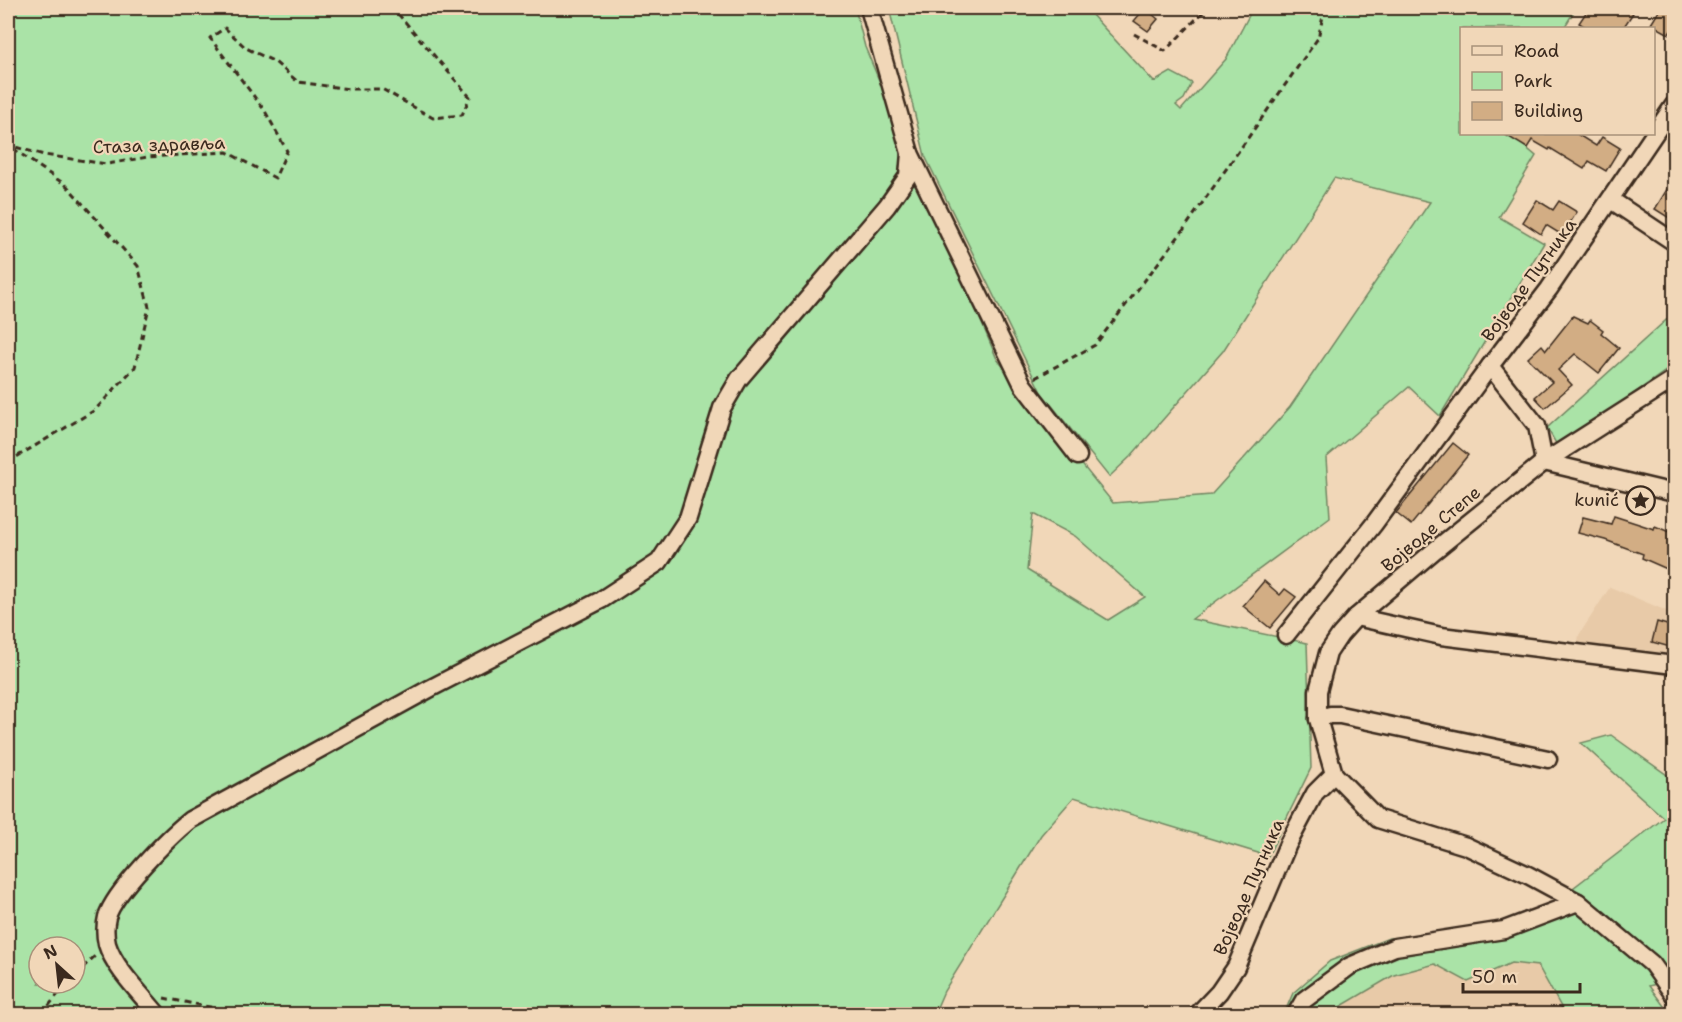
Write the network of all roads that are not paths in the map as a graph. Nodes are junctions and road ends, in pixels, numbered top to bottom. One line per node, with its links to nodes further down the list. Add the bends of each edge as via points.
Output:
1 (869, 8): 5 (street)
2 (1674, 105): 3 (street, Војводе Путника)
3 (1655, 134)
4 (1654, 135): 6 (street, Војводе Путника)
5 (910, 153): 10 (street, via 1023,385); 21 (street, via 908,176 887,206 739,379 722,408 688,518 659,562 601,600 431,688 190,820 172,834 121,893 107,915 105,928 116,963)
6 (1611, 200): 7 (street); 8 (street, Војводе Путника)
7 (1674, 242)
8 (1490, 366): 11 (street, Војводе Путника, via 1537,426); 14 (street, via 1374,524)
9 (1674, 379): 11 (street, Војводе Степе)
10 (1078, 456)
11 (1544, 462): 12 (street); 13 (street, Војводе Степе)
12 (1670, 492)
13 (1356, 617): 15 (street, via 1441,636); 16 (street, Војводе Степе, via 1328,653 1318,691)
14 (1286, 635)
15 (1674, 665)
16 (1318, 719): 17 (street, via 1340,715); 18 (street, Војводе Степе)
17 (1548, 759)
18 (1334, 774): 19 (street, via 1378,819 1466,846); 22 (street, Војводе Путника, via 1315,793 1288,844 1236,967)
19 (1578, 902): 20 (street, via 1652,964); 23 (street, via 1504,930 1395,947 1350,966 1304,1000)
20 (1674, 995)
21 (158, 1014)
22 (1198, 1014)
23 (1296, 1014)

